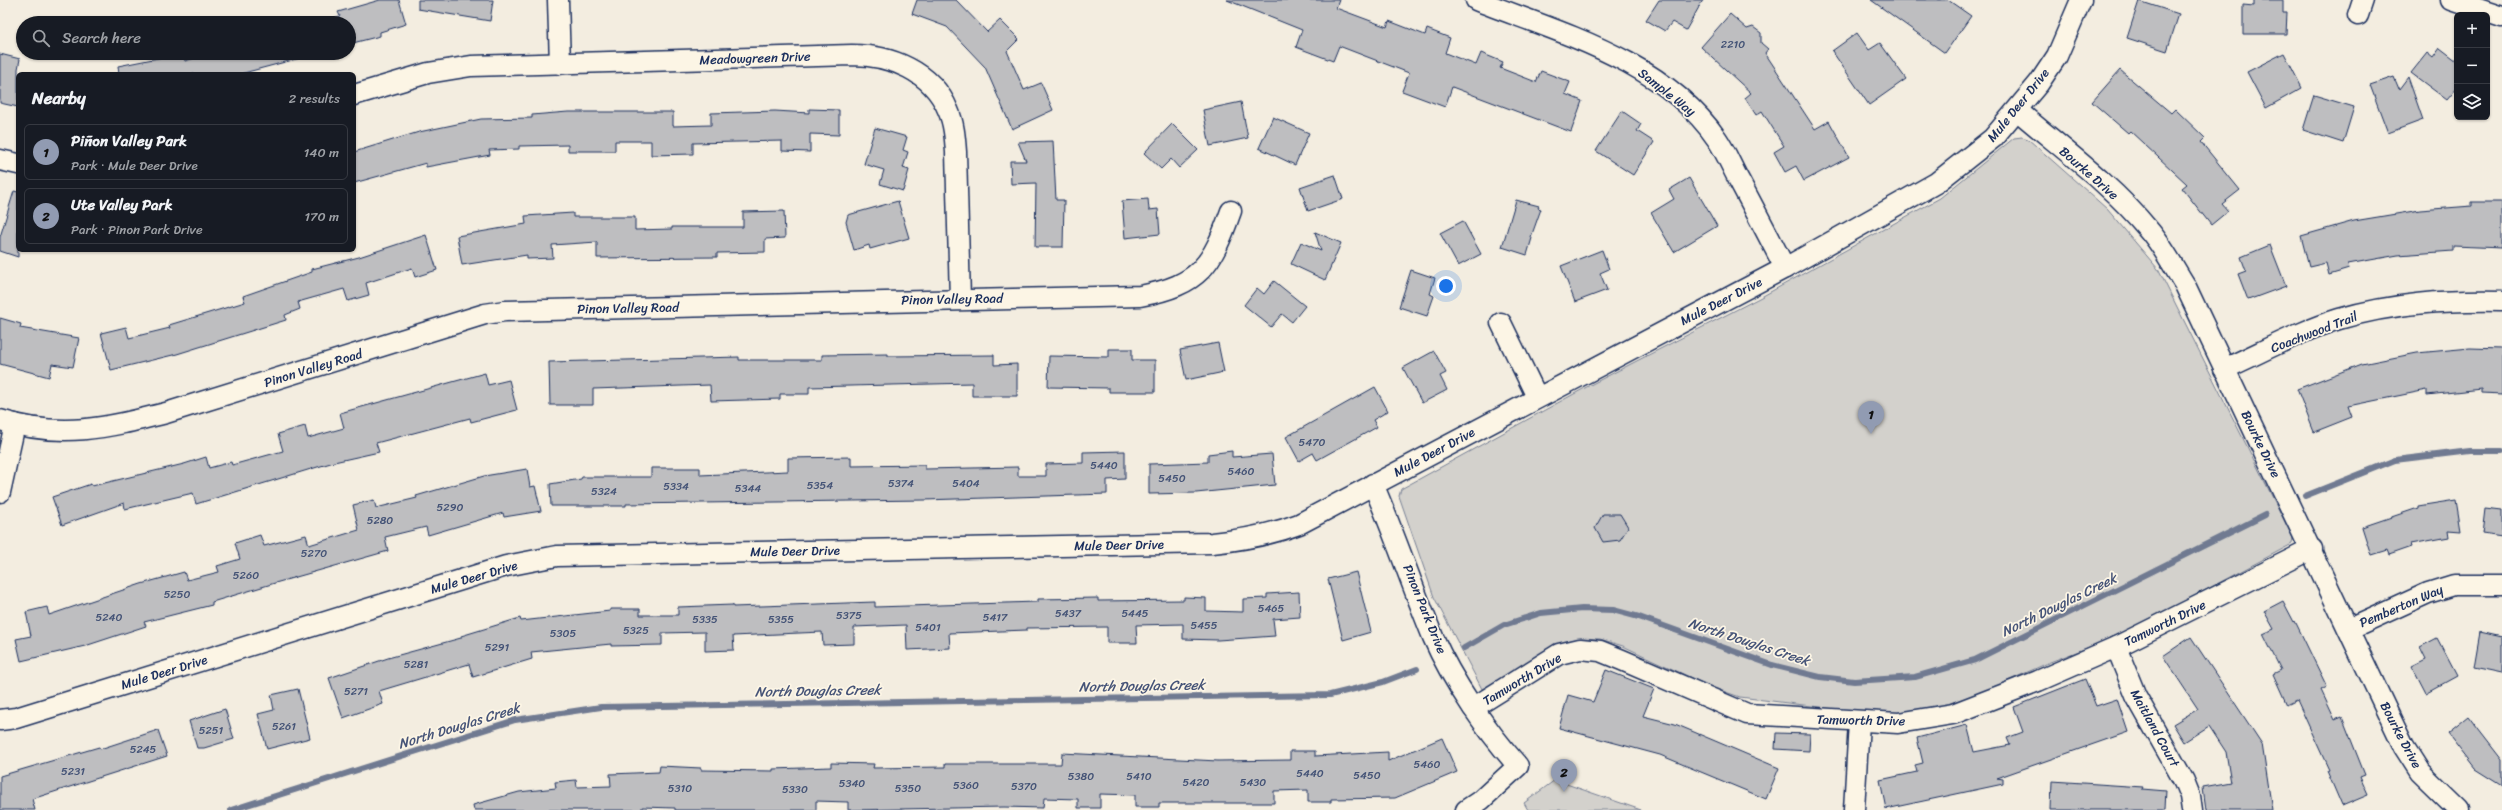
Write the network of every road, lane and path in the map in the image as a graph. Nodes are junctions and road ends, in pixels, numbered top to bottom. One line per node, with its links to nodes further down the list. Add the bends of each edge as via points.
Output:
1 (558, 0): 6 (street)
2 (1476, 0): 12 (street, Sample Way, via 1592,46 1627,63 1681,100 1699,117 1717,140)
3 (2081, 0): 8 (street, Mule Deer Drive, via 2057,56)
4 (2451, 0): 5 (street)
5 (2502, 17)
6 (560, 64): 7 (street, Meadowgreen Drive, via 471,66 428,73); 13 (street, Meadowgreen Drive, via 852,54 873,55 910,68 924,78 948,108 954,128)
7 (356, 94)
8 (2017, 110): 12 (street, Mule Deer Drive, via 1993,138 1936,183); 16 (street, Bourke Drive, via 2117,197 2149,230 2185,285)
9 (0, 160): 10 (street)
10 (16, 164)
11 (1231, 211): 13 (street, Pinon Valley Road, via 1218,247 1204,267 1186,282 1163,292 1140,296)
12 (1785, 268): 17 (street, Mule Deer Drive)
13 (960, 299): 18 (street, Pinon Valley Road, via 505,311 485,314 166,413 113,426 66,432 42,430)
14 (2502, 301): 16 (street, Coachwood Trail, via 2439,302 2370,310 2331,322)
15 (1501, 323): 17 (street)
16 (2224, 369): 21 (street, Bourke Drive)
17 (1537, 397): 19 (street, Mule Deer Drive)
18 (7, 422): 20 (street)
19 (1372, 484): 25 (street, Pinon Park Drive, via 1397,538 1434,638); 26 (street, Mule Deer Drive, via 1299,524 1255,538 1235,541 557,556 506,566 16,718)
20 (0, 492)
21 (2312, 549): 23 (street, Bourke Drive); 24 (street, Tamworth Drive)
22 (2502, 584): 23 (street, Pemberton Way, via 2454,585 2428,593)
23 (2349, 629): 31 (street, Bourke Drive, via 2404,747 2420,772)
24 (2116, 647): 27 (street, Tamworth Drive, via 1953,714 1898,723); 30 (street, Maitland Court, via 2136,696 2184,781)
25 (1473, 708): 27 (street, Tamworth Drive, via 1559,654 1580,649 1600,651 1747,714); 28 (street, Pinon Park Drive, via 1488,731 1518,766 1481,800)
26 (0, 720)
27 (1859, 722): 29 (street)
28 (1466, 810)
29 (1854, 810)
30 (2192, 810)
31 (2459, 810)

